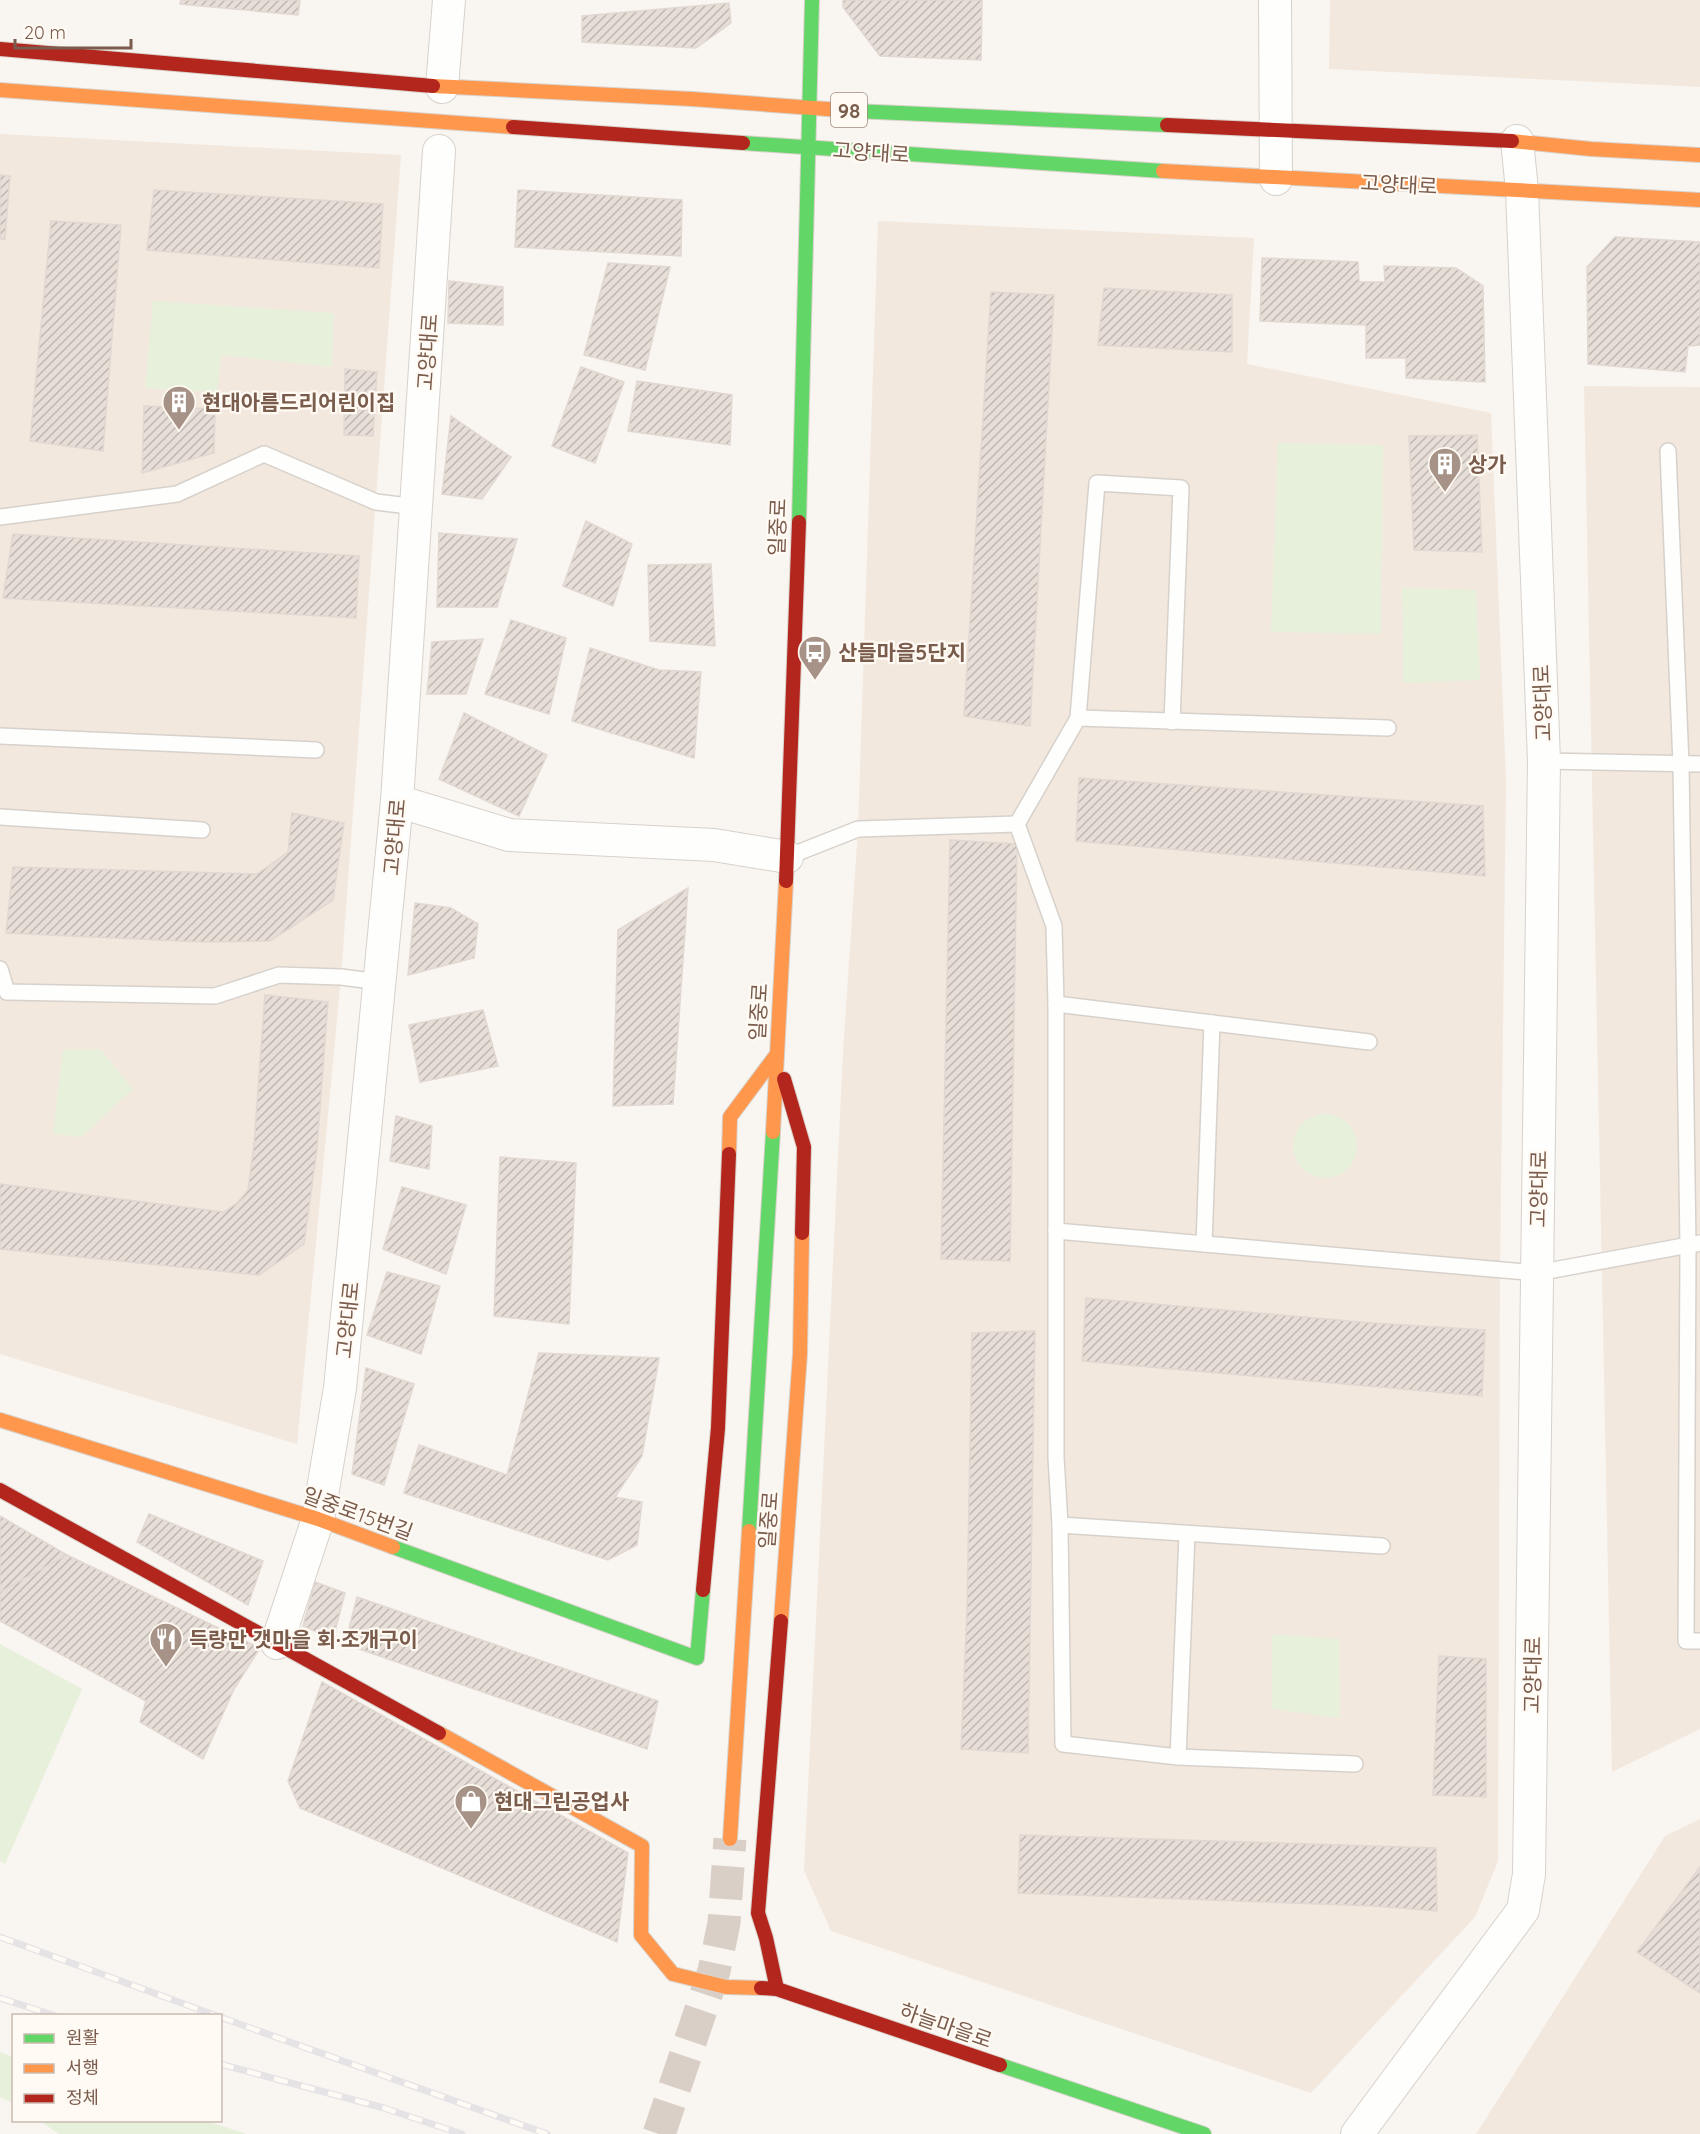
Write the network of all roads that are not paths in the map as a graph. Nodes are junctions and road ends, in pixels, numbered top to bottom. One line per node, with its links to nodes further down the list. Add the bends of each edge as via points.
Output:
1 (449, 0): 5 (street)
2 (812, 0): 7 (street, 일중로)
3 (1275, 0): 8 (street)
4 (0, 49): 5 (street, 고양대로 / 98)
5 (442, 87): 7 (street, 고양대로 / 98)
6 (0, 90): 10 (street, 고양대로 / 98)
7 (810, 107): 8 (street, 고양대로 / 98); 10 (street, 일중로)
8 (1275, 129): 9 (street, 고양대로 / 98); 13 (street)
9 (1517, 141): 12 (street, 고양대로 / 98); 14 (street, 고양대로)
10 (809, 147): 13 (street, 고양대로 / 98); 31 (street, 일중로)
11 (440, 151): 17 (street, 고양대로)
12 (1700, 156)
13 (1276, 179): 14 (street, 고양대로 / 98)
14 (1522, 190): 15 (street, 고양대로 / 98); 24 (street, 고양대로)
15 (1700, 200)
16 (1668, 451): 25 (lane)
17 (417, 507): 18 (lane, via 376,502 264,454 177,494); 27 (street, 고양대로)
18 (0, 517)
19 (1078, 718): 20 (lane); 20 (lane, via 1097,483 1181,488); 29 (lane)
20 (1173, 722): 21 (lane)
21 (1388, 728)
22 (0, 736): 23 (lane)
23 (316, 750)
24 (1544, 761): 25 (lane); 41 (street, 고양대로)
25 (1681, 764): 26 (lane); 40 (lane)
26 (1700, 764)
27 (397, 801): 31 (street, via 509,835 714,845); 33 (street, 고양대로)
28 (0, 817): 30 (lane)
29 (1017, 824): 31 (lane, via 858,829); 34 (lane, via 1054,926)
30 (202, 830)
31 (787, 857): 37 (street, 일중로)
32 (0, 969): 33 (lane, via 7,992 214,996 279,975)
33 (380, 982): 44 (street, 고양대로, via 340,1388)
34 (1056, 1004): 35 (lane); 38 (lane)
35 (1212, 1023): 36 (lane); 39 (lane)
36 (1369, 1042)
37 (777, 1054): 50 (street, 일중로, via 730,1117 718,1428); 53 (street, 일중로); 54 (street, 일중로, via 804,1147 800,1354 758,1912)
38 (1056, 1231): 39 (lane); 45 (lane, via 1056,1457)
39 (1204, 1244): 41 (lane)
40 (1694, 1245): 41 (lane); 48 (lane, via 1686,1641)
41 (1537, 1273): 56 (street, 고양대로, via 1529,1874 1523,1910)
42 (0, 1420): 44 (street, 일중로15번길)
43 (0, 1490): 49 (street)
44 (318, 1519): 49 (street, 고양대로); 50 (street, 일중로15번길)
45 (1060, 1525): 46 (lane); 51 (lane, via 1063,1744)
46 (1187, 1534): 47 (lane); 51 (lane)
47 (1382, 1546)
48 (1700, 1641)
49 (277, 1643): 54 (street, 하늘마을로, via 642,1846 641,1935 673,1974 726,1987)
50 (697, 1658)
51 (1178, 1758): 52 (lane)
52 (1355, 1764)
53 (730, 1839)
54 (777, 1989): 55 (street, 하늘마을로)
55 (1204, 2134)
56 (1357, 2134)

